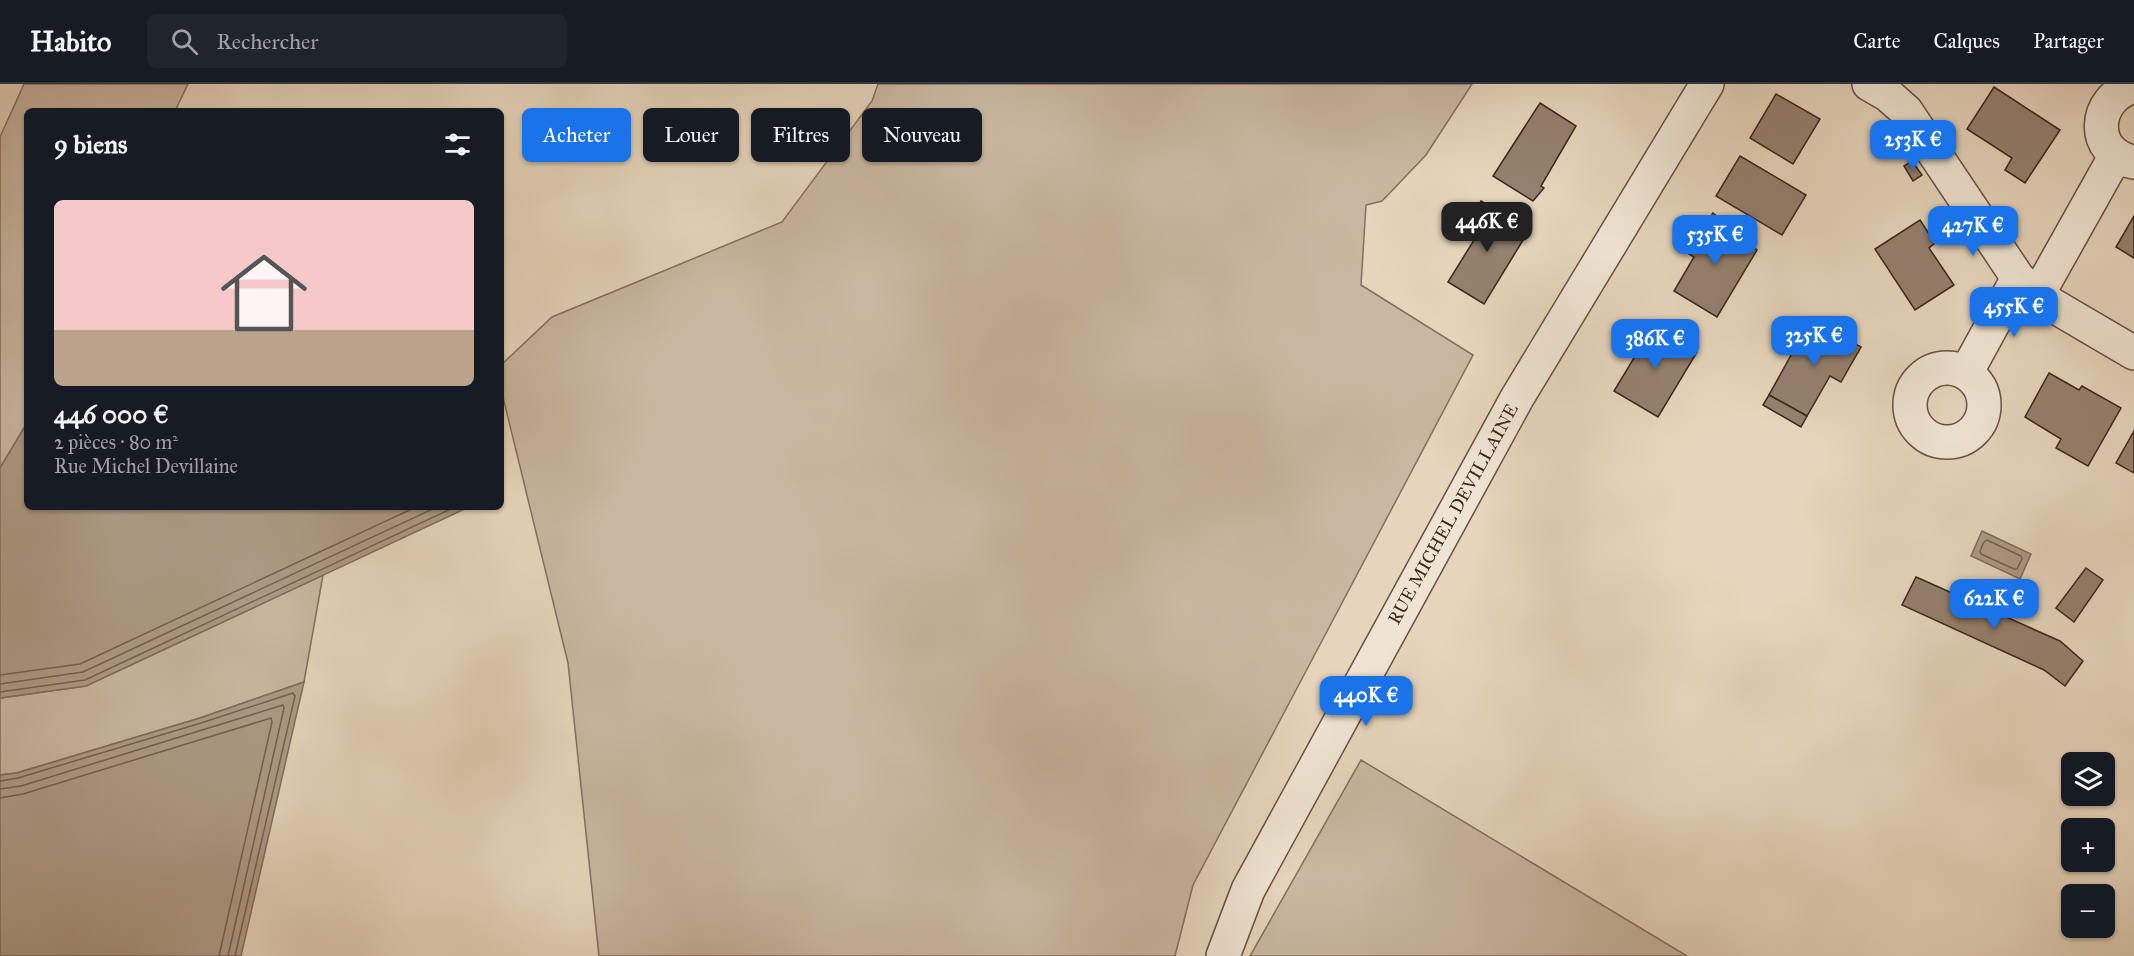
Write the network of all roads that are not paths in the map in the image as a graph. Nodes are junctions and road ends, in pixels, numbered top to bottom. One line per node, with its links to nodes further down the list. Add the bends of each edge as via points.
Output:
1 (1707, 84): 8 (street, RUE MICHEL DEVILLAINE, via 1517,398 1248,890)
2 (1869, 84): 5 (street, via 1906,111)
3 (2134, 86): 4 (street, via 2112,98 2101,120 2107,146)
4 (2125, 158): 5 (street)
5 (2027, 287): 6 (street); 7 (street)
6 (2134, 352)
7 (1966, 374)
8 (1223, 956)

